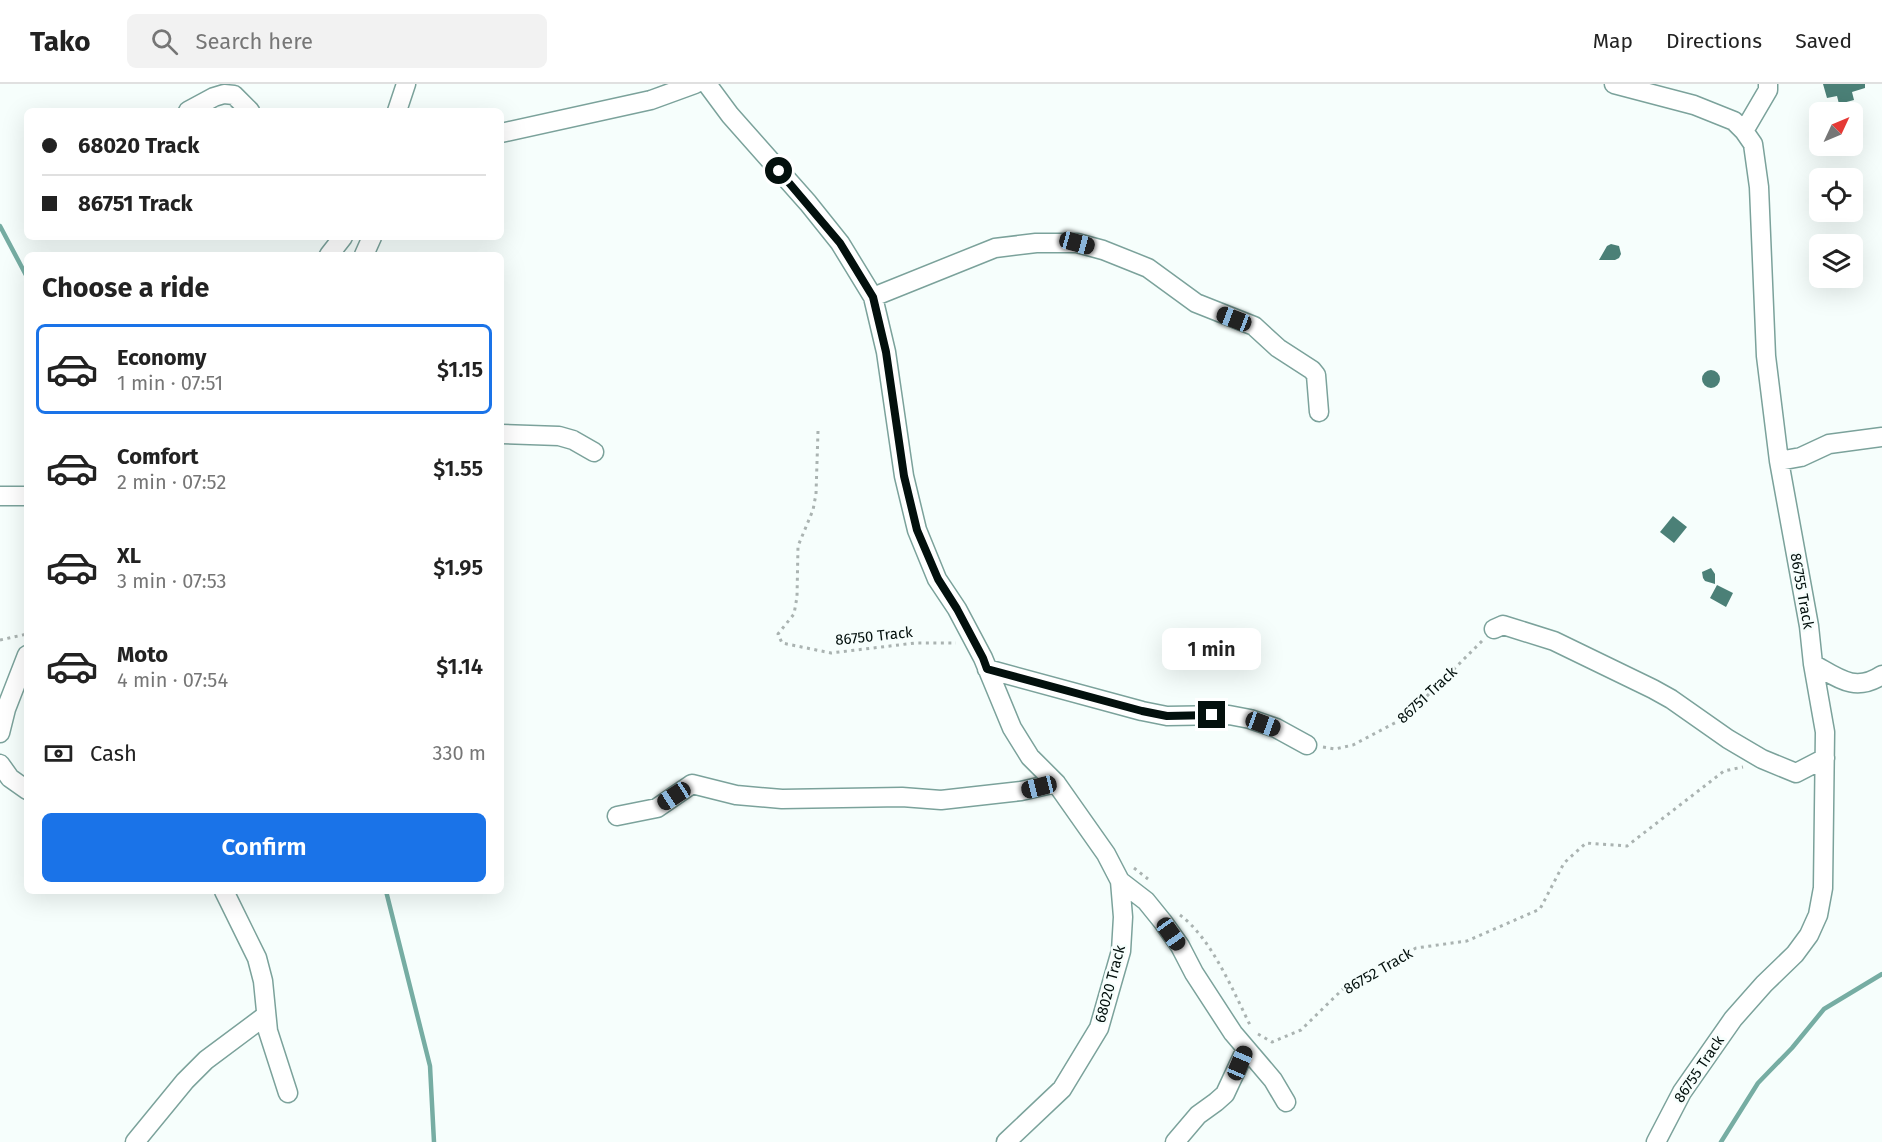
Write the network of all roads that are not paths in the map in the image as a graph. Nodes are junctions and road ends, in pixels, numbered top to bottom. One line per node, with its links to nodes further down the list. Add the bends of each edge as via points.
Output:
1 (406, 84): 8 (street)
2 (695, 84): 10 (street, via 651,100)
3 (707, 84): 13 (street, 68020 Track, via 840,243)
4 (1614, 84): 9 (street, via 1694,105 1734,121)
5 (1770, 86): 9 (street)
6 (194, 108): 7 (street, via 224,94 234,94)
7 (247, 108)
8 (398, 108)
9 (1744, 131): 18 (street, 86755 Track, via 1753,144 1759,187 1766,346)
10 (504, 132)
11 (340, 240): 12 (street)
12 (330, 252)
13 (873, 297): 14 (street, via 995,248 1077,243 1148,268 1196,303 1254,326 1316,375); 24 (street, 68020 Track, via 917,530 938,579)
14 (1319, 412)
15 (504, 434): 17 (street, via 559,436)
16 (1882, 437): 18 (street, via 1829,444 1802,457)
17 (594, 452)
18 (1779, 461): 23 (street, 86755 Track)
19 (0, 496): 20 (street)
20 (24, 496)
21 (1494, 629): 28 (street, via 1503,624 1554,641 1653,689 1762,759 1796,773)
22 (24, 663): 26 (street)
23 (1813, 664): 25 (street, via 1857,685); 28 (street, 86755 Track, via 1825,732)
24 (987, 669): 27 (street, via 1167,716 1229,715 1250,719); 30 (street, 68020 Track, via 1012,728 1030,757)
25 (1882, 675)
26 (0, 733)
27 (1307, 745)
28 (1825, 758): 42 (street, 86755 Track, via 1823,888 1818,915 1795,954 1733,1019 1682,1092)
29 (0, 764): 31 (street)
30 (1056, 783): 32 (street, via 941,800 782,799 735,795 692,784 657,808); 33 (street, 68020 Track, via 1106,854)
31 (24, 788)
32 (617, 816)
33 (1127, 874): 36 (street, via 1180,946); 40 (street, 68020 Track, via 1121,951 1099,1028 1062,1089)
34 (225, 894): 35 (street, via 257,958)
35 (265, 1016): 37 (street); 39 (street, via 206,1060)
36 (1246, 1049): 38 (street); 41 (street, via 1225,1094 1198,1115)
37 (288, 1093)
38 (1286, 1102)
39 (135, 1142)
40 (1006, 1142)
41 (1175, 1142)
42 (1656, 1142)

